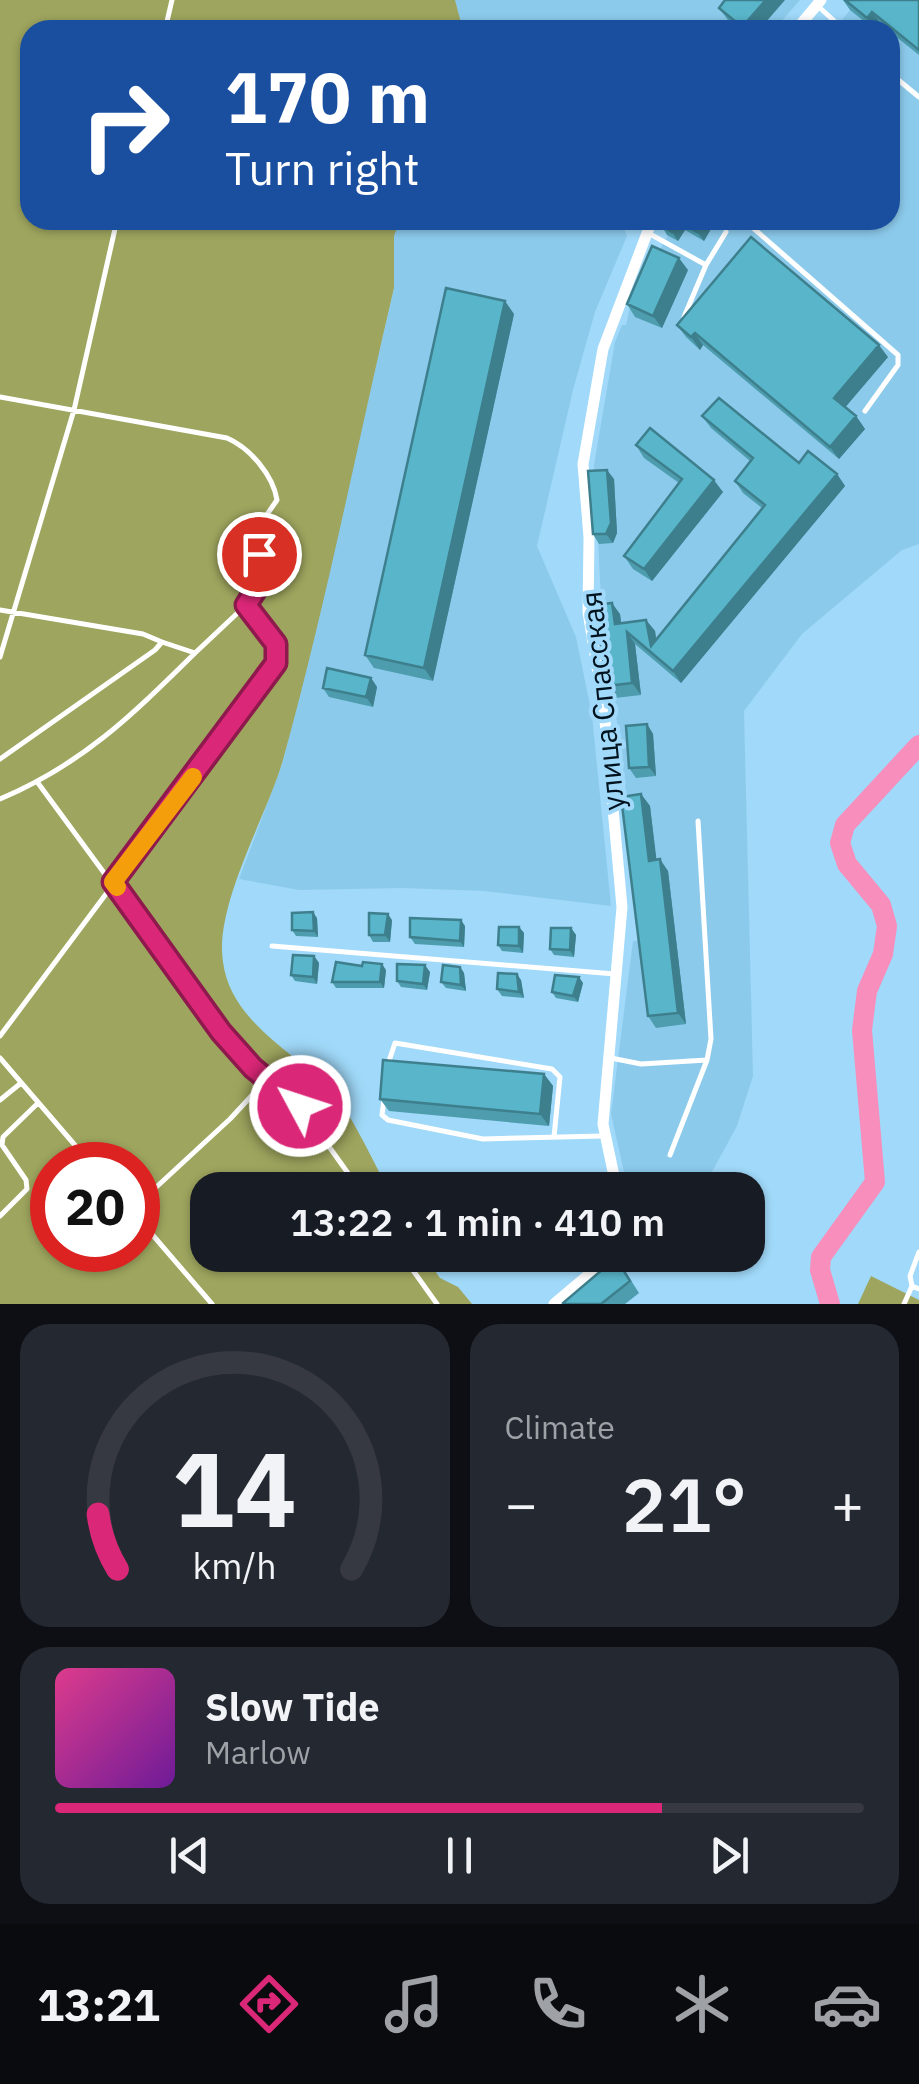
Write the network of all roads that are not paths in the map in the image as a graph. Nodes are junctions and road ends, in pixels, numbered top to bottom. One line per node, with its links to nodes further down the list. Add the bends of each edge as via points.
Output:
1 (115, 230): 9 (lane)
2 (648, 230): 23 (street, улица Спасская, via 603,349 583,464 588,612 622,907)
3 (656, 230): 6 (lane)
4 (755, 230): 10 (lane, via 898,354 898,365)
5 (726, 232): 6 (lane)
6 (706, 264): 7 (lane)
7 (684, 316)
8 (0, 397): 9 (lane)
9 (74, 410): 11 (lane, via 227,438 248,450 277,500 248,542 264,559 265,576); 13 (lane)
10 (864, 410)
11 (246, 605): 15 (lane); 21 (lane, via 276,644 276,663)
12 (0, 610): 13 (lane)
13 (15, 612): 14 (lane); 16 (lane)
14 (162, 642): 15 (lane); 17 (lane)
15 (196, 653): 18 (lane, via 113,733)
16 (0, 657)
17 (0, 759)
18 (38, 783): 19 (lane); 21 (lane)
19 (0, 800)
20 (698, 821): 27 (lane)
21 (113, 882): 24 (lane); 29 (lane, via 221,1032)
22 (272, 946): 23 (lane)
23 (618, 975): 26 (street, улица Спасская)
24 (0, 1036)
25 (0, 1058): 30 (lane)
26 (608, 1058): 27 (lane, via 641,1064); 34 (street, улица Спасская)
27 (707, 1060): 37 (lane)
28 (386, 1068): 35 (lane, via 395,1043 552,1070 560,1077)
29 (268, 1078): 38 (lane, via 300,1106); 40 (lane)
30 (21, 1083): 32 (lane); 33 (lane)
31 (385, 1084): 35 (lane, via 382,1115 388,1120 483,1139)
32 (0, 1100)
33 (38, 1102): 36 (lane); 41 (lane, via 3,1137 27,1189)
34 (606, 1136): 35 (lane); 39 (street, улица Спасская)
35 (554, 1137)
36 (72, 1142)
37 (670, 1155)
38 (347, 1172)
39 (613, 1172)
40 (160, 1184)
41 (0, 1216)
42 (160, 1244): 47 (lane)
43 (919, 1252): 46 (lane, via 910,1276)
44 (414, 1272): 48 (lane)
45 (592, 1272): 49 (street)
46 (916, 1287): 50 (lane)
47 (212, 1304)
48 (436, 1304)
49 (554, 1304)
50 (904, 1304)

